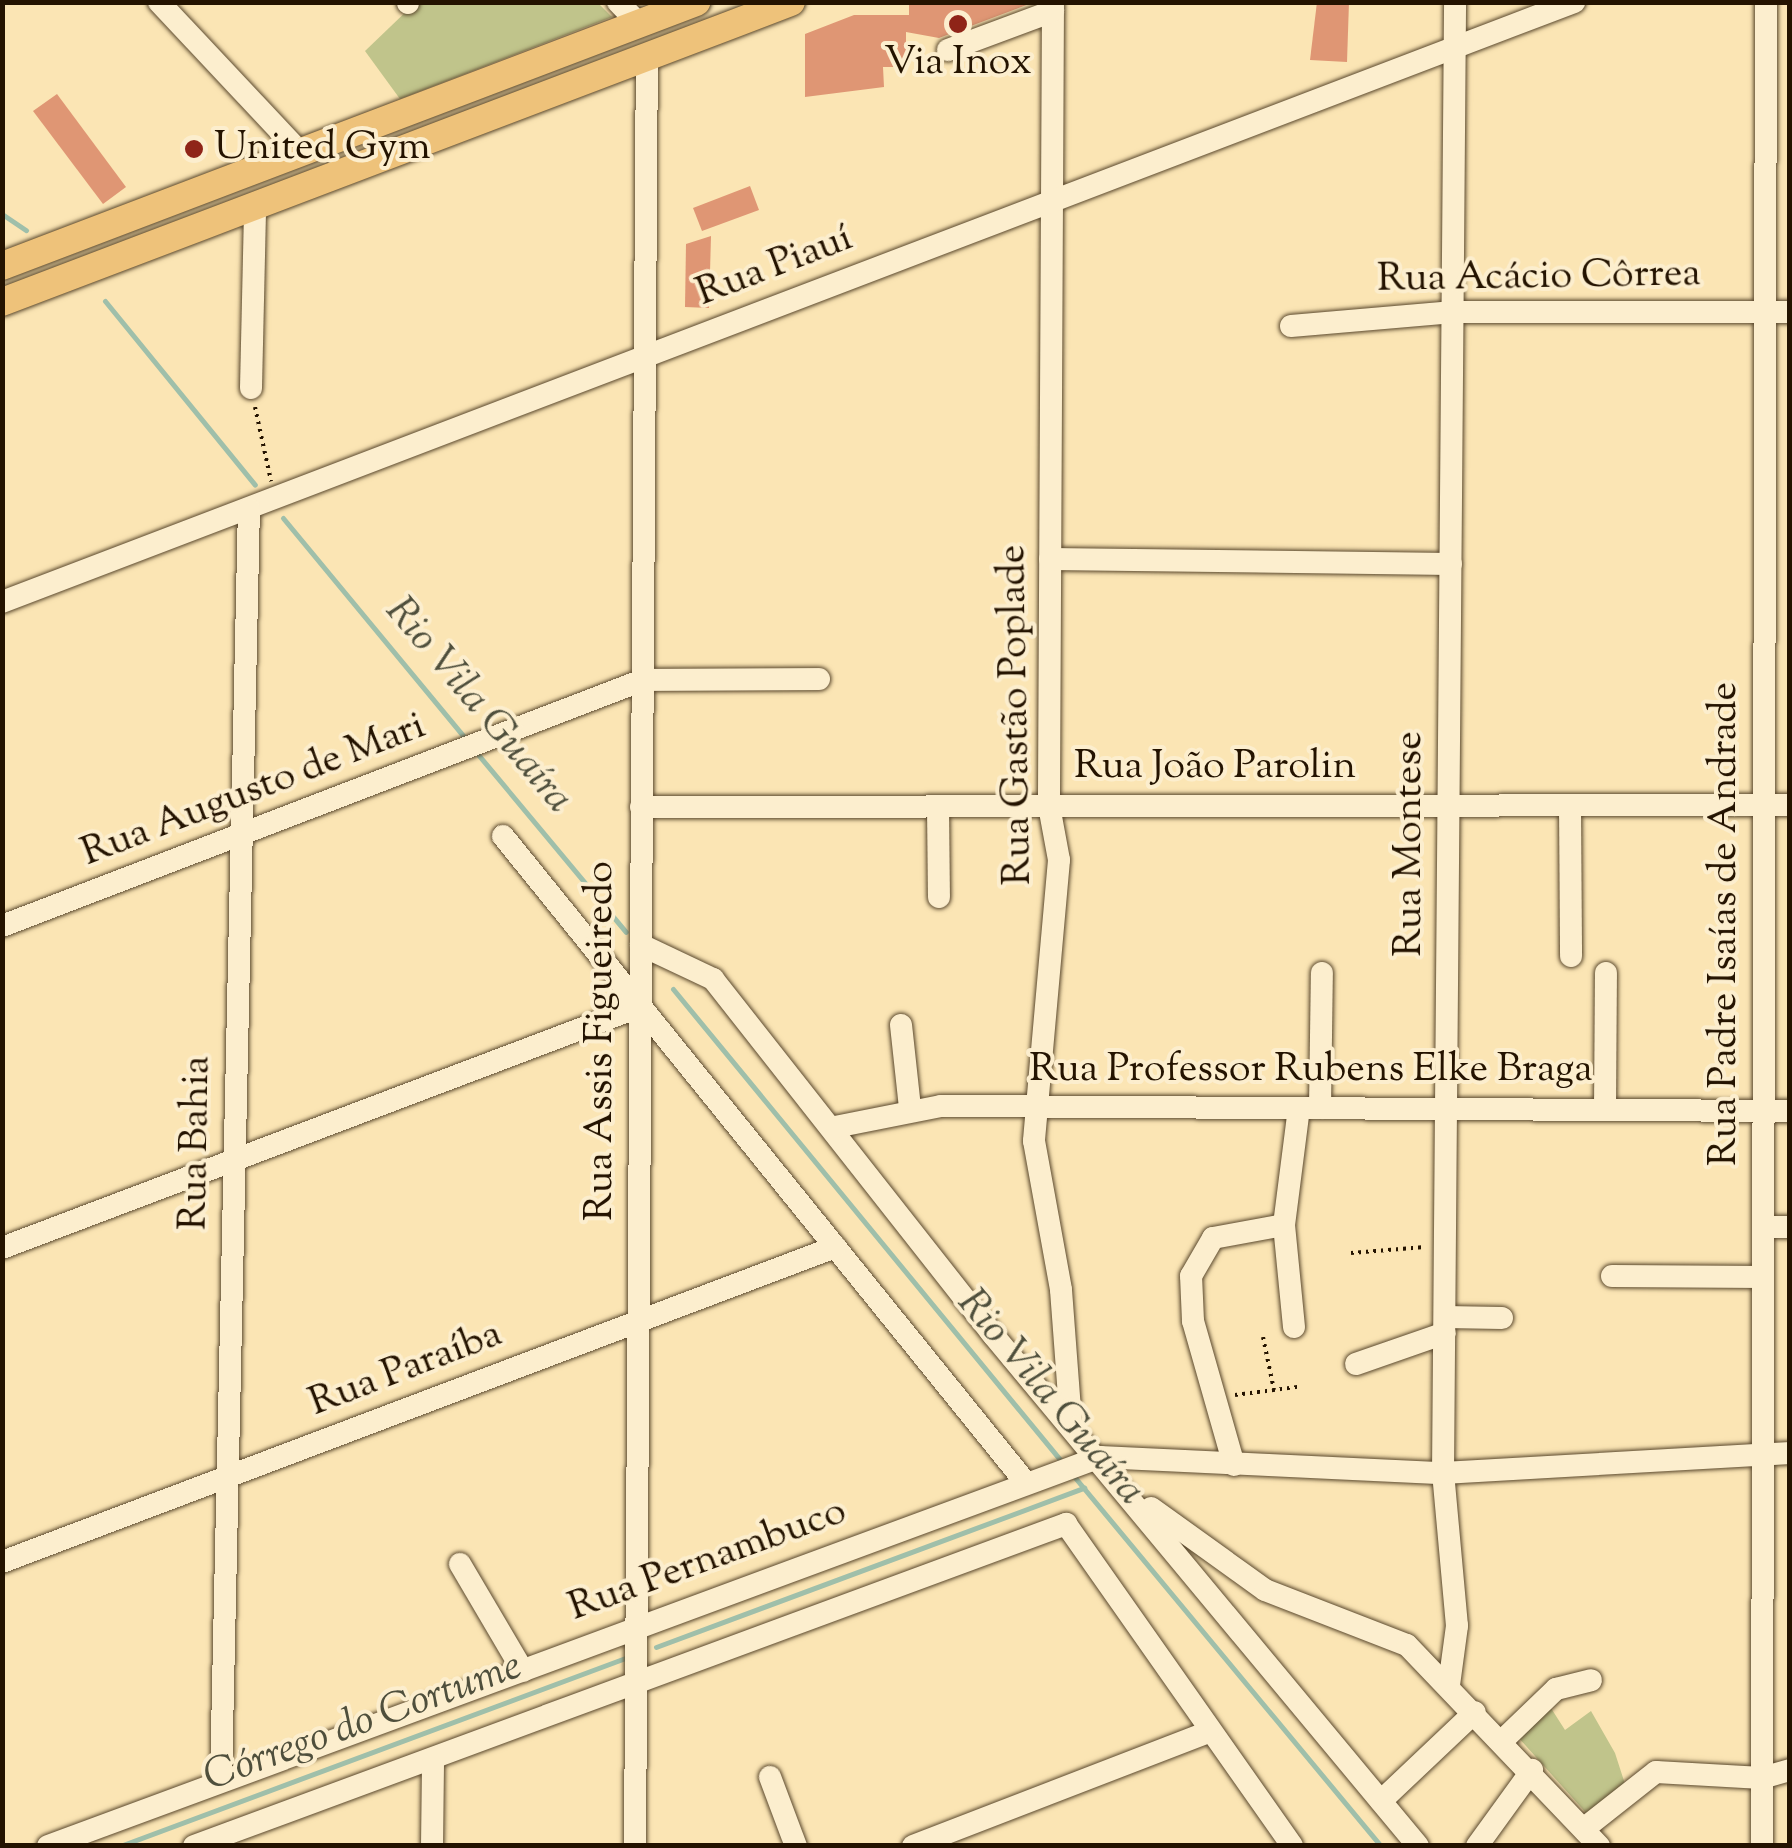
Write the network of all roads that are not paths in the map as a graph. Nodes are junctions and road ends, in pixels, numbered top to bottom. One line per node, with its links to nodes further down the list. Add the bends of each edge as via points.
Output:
1 (159, 2): 13 (street)
2 (618, 2): 9 (street)
3 (696, 2): 9 (main road)
4 (791, 2): 12 (main road)
5 (1455, 2): 10 (street, Rua Montese)
6 (1574, 2): 10 (street, Rua Piauí)
7 (1766, 2): 21 (street, Rua Padre Isaías de Andrade)
8 (1053, 7): 11 (street); 14 (street, Rua Gastão Poplade)
9 (638, 24): 13 (main road)
10 (1454, 48): 14 (street, Rua Piauí); 20 (street, Rua Montese)
11 (948, 50)
12 (647, 58): 15 (main road); 24 (street, Rua Assis Figueiredo)
13 (301, 153): 16 (main road)
14 (1052, 202): 24 (street, Rua Piauí); 27 (street, Rua Gastão Poplade)
15 (255, 206): 17 (main road); 25 (street)
16 (111, 225): 17 (main road); 18 (main road)
17 (125, 256): 19 (main road)
18 (2, 266)
19 (2, 302)
20 (1452, 312): 21 (street, Rua Acácio Côrrea); 23 (street, Rua Acácio Côrrea); 28 (street, Rua Montese)
21 (1765, 312): 22 (street, Rua Acácio Côrrea); 32 (street, Rua Padre Isaías de Andrade)
22 (1790, 312)
23 (1291, 326)
24 (644, 357): 26 (street, Rua Piauí); 31 (street, Rua Assis Figueiredo)
25 (251, 388)
26 (249, 509): 29 (street, Rua Piauí); 39 (street, Rua Bahia)
27 (1050, 560): 28 (street); 38 (street, Rua Gastão Poplade)
28 (1450, 564): 34 (street, Rua Montese)
29 (2, 602)
30 (818, 679): 31 (street)
31 (643, 680): 36 (street, Rua Assis Figueiredo); 39 (street, Rua Augusto de Mari)
32 (1764, 804): 33 (street, Rua João Parolin); 35 (street, Rua João Parolin); 54 (street, Rua Padre Isaías de Andrade)
33 (1790, 804)
34 (1449, 805): 35 (street, Rua João Parolin); 38 (street, Rua João Parolin); 52 (street, Rua Montese)
35 (1570, 805): 44 (street)
36 (641, 806): 37 (street, Rua João Parolin); 43 (street, Rua Assis Figueiredo)
37 (938, 806): 38 (street, Rua João Parolin); 41 (street)
38 (1049, 806): 49 (street, Rua Gastão Poplade, via 1059,900)
39 (242, 836): 42 (street, Rua Augusto de Mari); 57 (street, Rua Bahia)
40 (503, 836): 47 (street)
41 (938, 897)
42 (2, 926)
43 (641, 945): 47 (street, Rua Assis Figueiredo); 56 (street, via 713,979)
44 (1571, 956)
45 (1322, 972): 51 (street)
46 (1606, 973): 53 (street)
47 (640, 1006): 57 (street); 62 (street); 66 (street, Rua Assis Figueiredo)
48 (901, 1025): 50 (street)
49 (1037, 1106): 50 (street, Rua Professor Rubens Elke Braga); 51 (street, Rua Professor Rubens Elke Braga); 70 (street, Rua Gastão Poplade, via 1035,1161 1061,1290)
50 (910, 1108): 56 (street, Rua Professor Rubens Elke Braga)
51 (1310, 1108): 52 (street, Rua Professor Rubens Elke Braga); 58 (street)
52 (1446, 1109): 53 (street, Rua Professor Rubens Elke Braga); 67 (street, Rua Montese)
53 (1604, 1110): 54 (street, Rua Professor Rubens Elke Braga)
54 (1764, 1111): 55 (street, Rua Professor Rubens Elke Braga); 59 (street, Rua Padre Isaías de Andrade)
55 (1790, 1111)
56 (835, 1127): 70 (street)
57 (234, 1160): 61 (street); 76 (street, Rua Bahia)
58 (1284, 1225): 68 (street); 74 (street, via 1226,1232 1194,1259 1193,1321 1221,1397)
59 (1763, 1227): 60 (street); 64 (street, Rua Padre Isaías de Andrade)
60 (1790, 1228)
61 (2, 1248)
62 (835, 1248): 66 (street, Rua Paraíba); 77 (street)
63 (1612, 1276): 64 (street)
64 (1763, 1276): 71 (street, Rua Padre Isaías de Andrade)
65 (1502, 1318): 67 (street)
66 (637, 1322): 76 (street, Rua Paraíba); 81 (street, Rua Assis Figueiredo)
67 (1445, 1325): 69 (street); 75 (street, Rua Montese)
68 (1294, 1327)
69 (1356, 1364)
70 (1071, 1422): 73 (street)
71 (1763, 1453): 72 (street); 75 (street); 93 (street, Rua Padre Isaías de Andrade)
72 (1790, 1453)
73 (1090, 1460): 74 (street); 77 (street, Rua Pernambuco); 78 (street)
74 (1234, 1465): 75 (street)
75 (1444, 1473): 85 (street, Rua Montese, via 1458,1626)
76 (227, 1477): 79 (street, Rua Paraíba); 94 (street, Rua Bahia)
77 (1026, 1483): 81 (street, Rua Pernambuco)
78 (1130, 1493): 85 (street, via 1265,1590 1378,1628); 95 (street)
79 (2, 1562)
80 (460, 1564): 82 (street)
81 (637, 1628): 82 (street, Rua Pernambuco); 84 (street, Rua Assis Figueiredo)
82 (522, 1671): 94 (street, Rua Pernambuco)
83 (1591, 1680): 88 (street, via 1556,1689)
84 (636, 1684): 87 (street, via 1066,1524 1145,1626); 89 (street); 101 (street, Rua Assis Figueiredo)
85 (1449, 1685): 86 (street)
86 (1475, 1712): 88 (street); 95 (street)
87 (1208, 1732): 103 (street); 104 (street)
88 (1503, 1740): 90 (street)
89 (433, 1759): 97 (street); 100 (street)
90 (1532, 1770): 96 (street); 106 (street)
91 (1790, 1770): 93 (street)
92 (770, 1777): 102 (street)
93 (1762, 1778): 96 (street, via 1656,1772); 107 (street, Rua Padre Isaías de Andrade)
94 (221, 1779): 98 (street, Rua Pernambuco)
95 (1381, 1801): 105 (street)
96 (1592, 1836)
97 (219, 1840): 99 (street)
98 (48, 1846)
99 (194, 1846)
100 (432, 1846)
101 (635, 1846)
102 (796, 1846)
103 (913, 1846)
104 (1292, 1846)
105 (1418, 1846)
106 (1477, 1846)
107 (1762, 1846)

